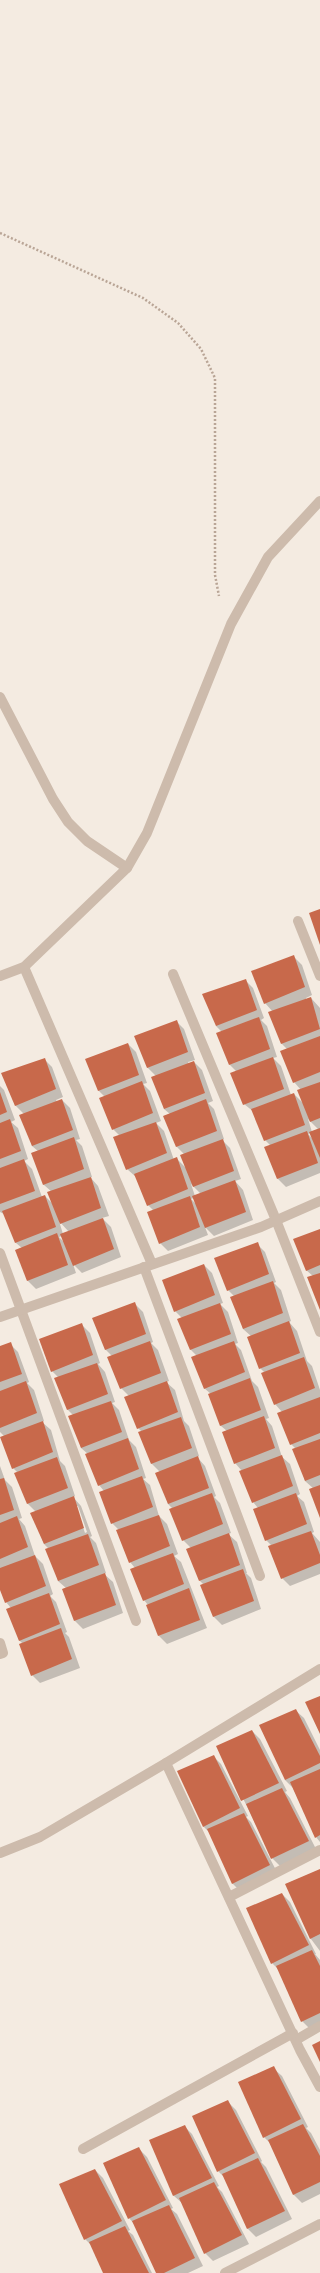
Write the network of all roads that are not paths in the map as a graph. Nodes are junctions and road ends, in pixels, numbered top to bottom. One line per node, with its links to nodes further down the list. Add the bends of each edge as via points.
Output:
1 (320, 501): 3 (street, via 268,556 231,624 147,833)
2 (0, 697): 3 (street, via 53,799 68,822 87,841)
3 (127, 868): 5 (street)
4 (298, 921): 8 (street)
5 (24, 967): 7 (street); 12 (street)
6 (173, 974): 10 (street)
7 (0, 976)
8 (320, 976)
9 (320, 1201): 10 (street)
10 (276, 1220): 12 (street); 15 (street)
11 (0, 1253): 13 (street)
12 (148, 1265): 13 (street); 16 (street)
13 (21, 1310): 14 (street); 17 (street)
14 (0, 1317)
15 (320, 1332)
16 (260, 1576)
17 (136, 1621)
18 (0, 1643): 19 (street, via 3,1653)
19 (0, 1654)
20 (320, 1669): 21 (street)
21 (166, 1763): 23 (street, via 40,1837); 24 (street)
22 (320, 1850): 24 (street)
23 (0, 1853)
24 (229, 1897): 26 (street)
25 (320, 2026): 26 (street)
26 (294, 2036): 27 (street); 28 (street)
27 (320, 2087)
28 (83, 2149)
29 (320, 2224): 30 (street)
30 (225, 2273)

